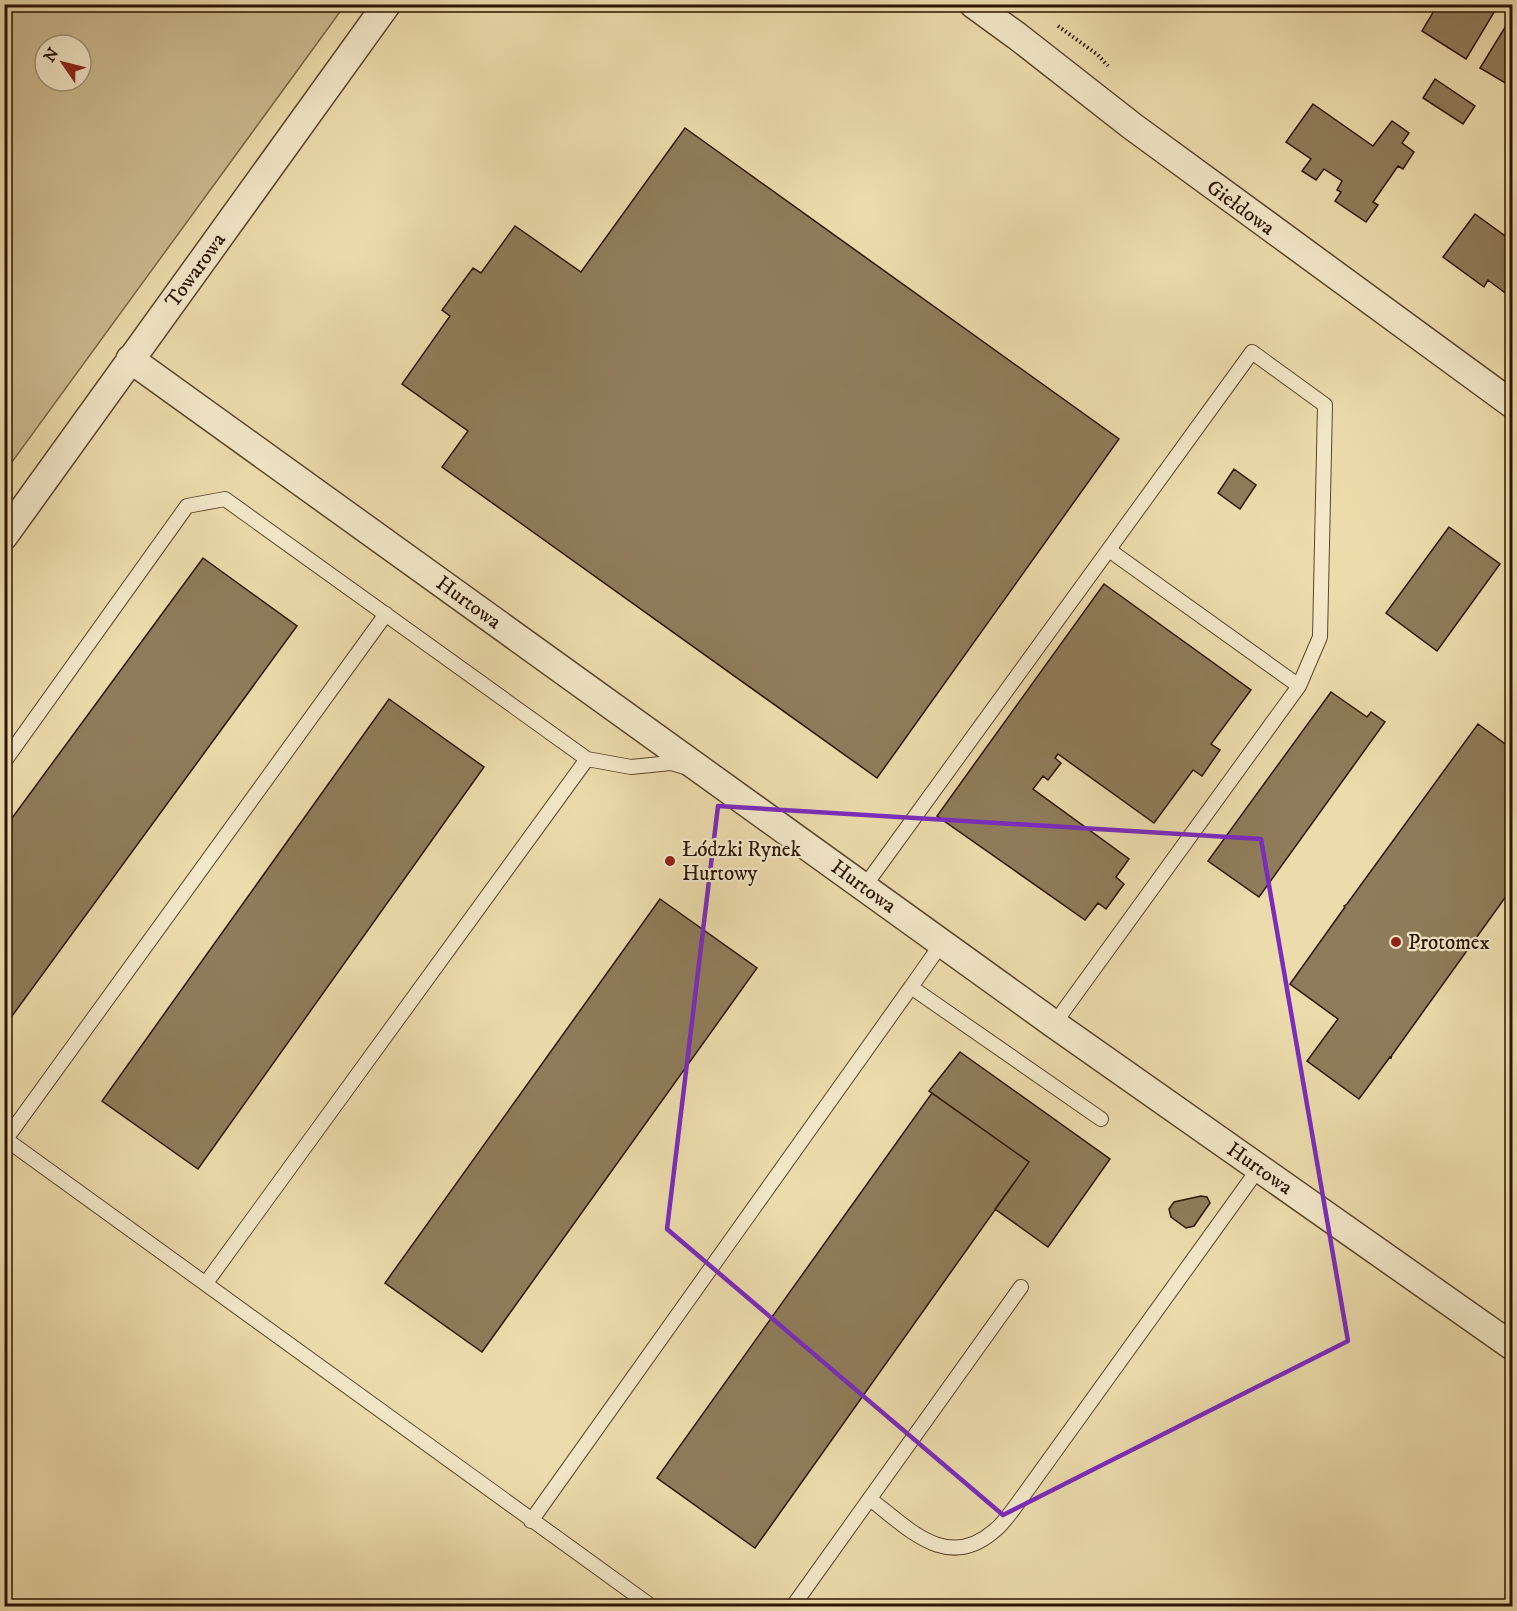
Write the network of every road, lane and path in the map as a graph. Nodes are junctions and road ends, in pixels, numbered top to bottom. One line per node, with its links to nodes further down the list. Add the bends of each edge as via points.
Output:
1 (387, 4): 3 (street, Towarowa)
2 (973, 4): 4 (street, Giełdowa, via 1132,126)
3 (130, 359): 5 (street, Towarowa); 11 (street, Hurtowa)
4 (1512, 404)
5 (4, 536)
6 (1109, 550): 8 (lane); 8 (lane, via 1252,352 1324,405 1320,637); 12 (lane)
7 (386, 614): 9 (lane); 10 (lane, via 225,499 187,506); 17 (lane)
8 (1299, 686): 15 (lane)
9 (587, 759): 11 (lane, via 631,767 671,763); 19 (lane)
10 (4, 762)
11 (705, 772): 12 (street, Hurtowa)
12 (864, 886): 13 (street, Hurtowa)
13 (942, 943): 14 (lane); 15 (street, Hurtowa)
14 (911, 987): 16 (lane); 23 (lane)
15 (1054, 1024): 18 (street, Hurtowa)
16 (1101, 1119)
17 (5, 1139): 19 (lane)
18 (1259, 1168): 21 (street, Hurtowa); 22 (lane, via 995,1531 973,1546 947,1548 925,1541)
19 (206, 1283): 23 (lane)
20 (1022, 1287): 22 (lane)
21 (1512, 1346)
22 (870, 1499): 25 (lane)
23 (531, 1521): 24 (lane)
24 (651, 1606)
25 (793, 1606)

